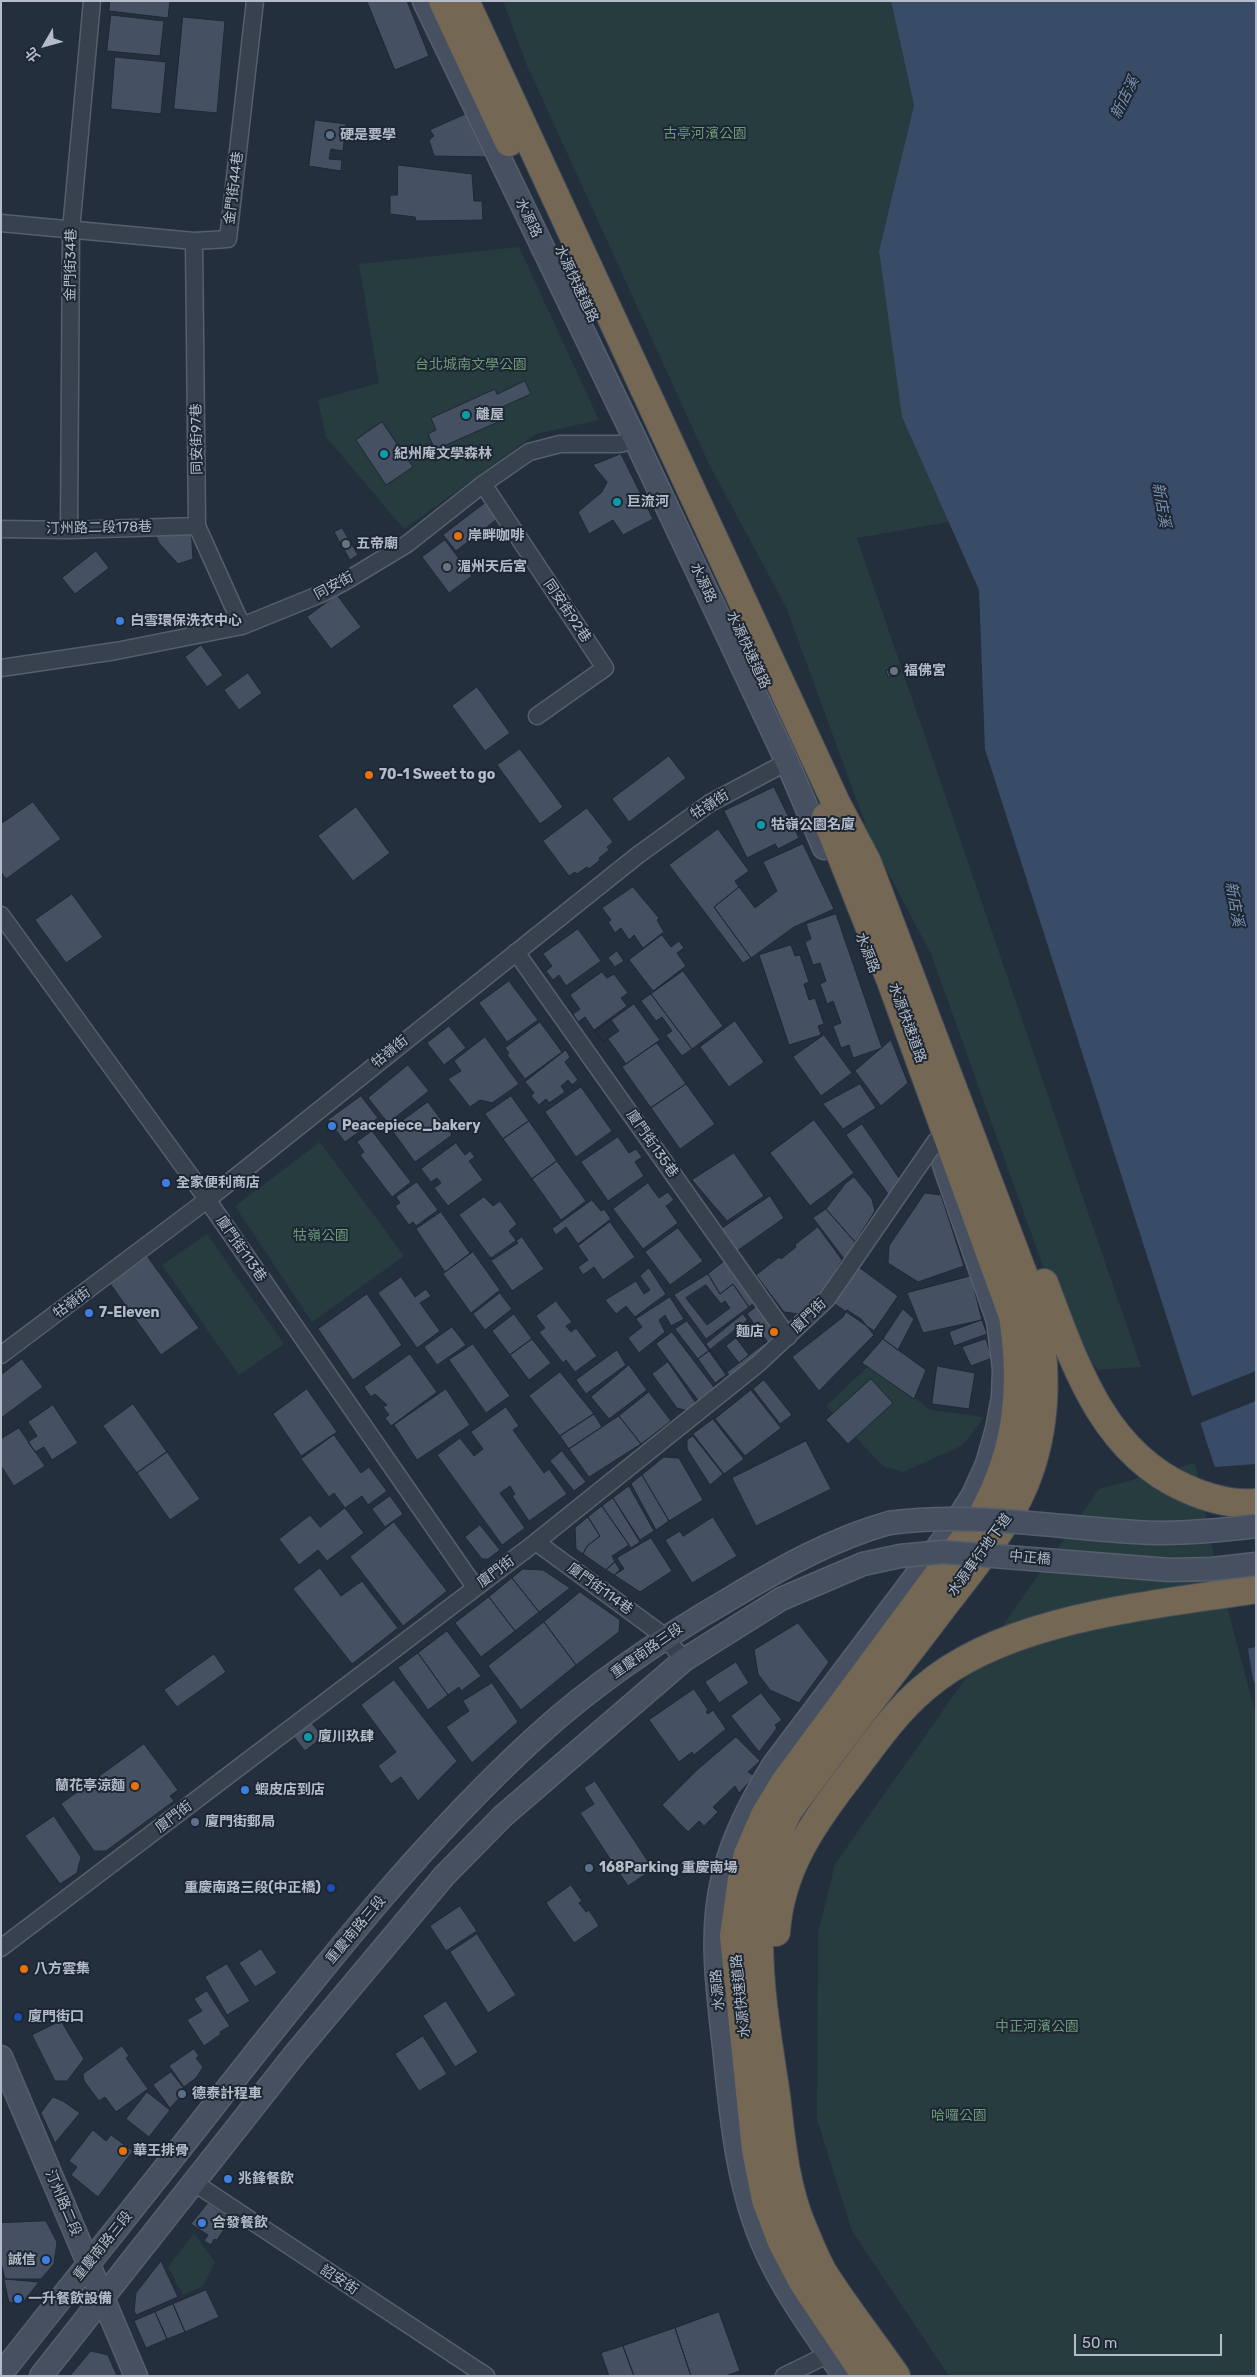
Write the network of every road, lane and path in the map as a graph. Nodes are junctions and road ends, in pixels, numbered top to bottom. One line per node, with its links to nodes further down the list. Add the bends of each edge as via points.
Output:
1 (92, 1): 7 (street, 金門街34巷)
2 (254, 1): 8 (street, 金門街44巷, via 228,239)
3 (424, 1): 9 (main road, 水源路)
4 (443, 1): 23 (highway, 水源快速道路, via 822,808 891,981)
5 (465, 1): 18 (highway, 水源快速道路, via 836,802)
6 (1, 223): 7 (street, 金門街44巷)
7 (71, 230): 8 (street, 金門街44巷); 13 (street, 金門街34巷)
8 (194, 241): 11 (street, 同安街97巷)
9 (635, 438): 10 (street, 同安街, via 620,444 560,444 529,452); 17 (main road, 水源路)
10 (483, 484): 14 (street, 同安街, via 407,544 344,582); 16 (street, 同安街92巷, via 605,668)
11 (197, 526): 13 (street, 汀州路二段178巷); 14 (street, 同安街97巷)
12 (1, 529): 13 (street, 汀州路二段178巷)
13 (69, 530)
14 (242, 626): 15 (street, 同安街, via 116,651)
15 (1, 668)
16 (537, 716)
17 (787, 762): 20 (street, 牯嶺街, via 710,803 638,855); 21 (main road, 水源路, via 880,986)
18 (867, 862): 23 (highway, 水源快速道路); 26 (highway, via 901,912 926,968 1069,1349 1096,1406 1132,1451 1175,1484 1226,1502)
19 (1, 915): 22 (street, 廈門街113巷)
20 (516, 952): 22 (street, 牯嶺街); 24 (street, 廈門街135巷)
21 (936, 1141): 23 (main road, 水源路); 24 (street, 廈門街, via 827,1299)
22 (206, 1200): 25 (street, 牯嶺街); 30 (street, 廈門街113巷)
23 (1016, 1315): 34 (highway, 水源車行地下道, via 1020,1383 1011,1444 998,1487 983,1514)
24 (788, 1337): 28 (street, 廈門街)
25 (1, 1355)
26 (1256, 1503)
27 (1256, 1526): 33 (main road, 重慶南路三段, bridge, via 1164,1533 964,1518 925,1518 889,1523 860,1531 786,1565)
28 (536, 1542): 30 (street, 廈門街); 33 (street, 廈門街114巷)
29 (1256, 1564): 32 (main road, 中正橋, bridge, via 1170,1570 942,1552 863,1564)
30 (475, 1587): 36 (street, 廈門街)
31 (1256, 1589): 38 (highway, via 1096,1616 1031,1631 971,1655 924,1688 890,1722 825,1808 787,1875 778,1910 775,1954)
32 (782, 1599): 35 (main road, 重慶南路三段)
33 (664, 1636): 35 (street, 廈門街114巷); 40 (main road, 重慶南路三段, via 539,1734 418,1856 305,1991)
34 (896, 1636): 38 (highway, 水源快速道路, via 788,1811 775,1835 765,1869 758,1972); 42 (main road, 水源路, via 774,1764 750,1804 724,1871 717,1912 716,1974 742,2174 751,2208 781,2282); 49 (highway, 水源快速道路, via 785,1782 765,1815 748,1854 734,1936 756,2150 766,2200 782,2242 803,2282)
35 (684, 1660): 39 (main road, 重慶南路三段, via 522,1799 444,1876)
36 (1, 1948)
37 (1, 2057): 40 (main road, 汀州路二段)
38 (779, 2118): 50 (highway, 水源快速道路, via 786,2167 801,2224 825,2276)
39 (193, 2182): 41 (main road, 重慶南路三段); 46 (street, 詔安街)
40 (88, 2264): 41 (main road, 汀州路二段); 43 (main road, 重慶南路三段)
41 (103, 2296): 44 (main road, 重慶南路三段); 45 (main road, 汀州路二段)
42 (829, 2354): 47 (street); 48 (main road, 水源路)
43 (1, 2374)
44 (41, 2376)
45 (136, 2376)
46 (486, 2376)
47 (784, 2376)
48 (844, 2376)
49 (866, 2376)
50 (896, 2376)

